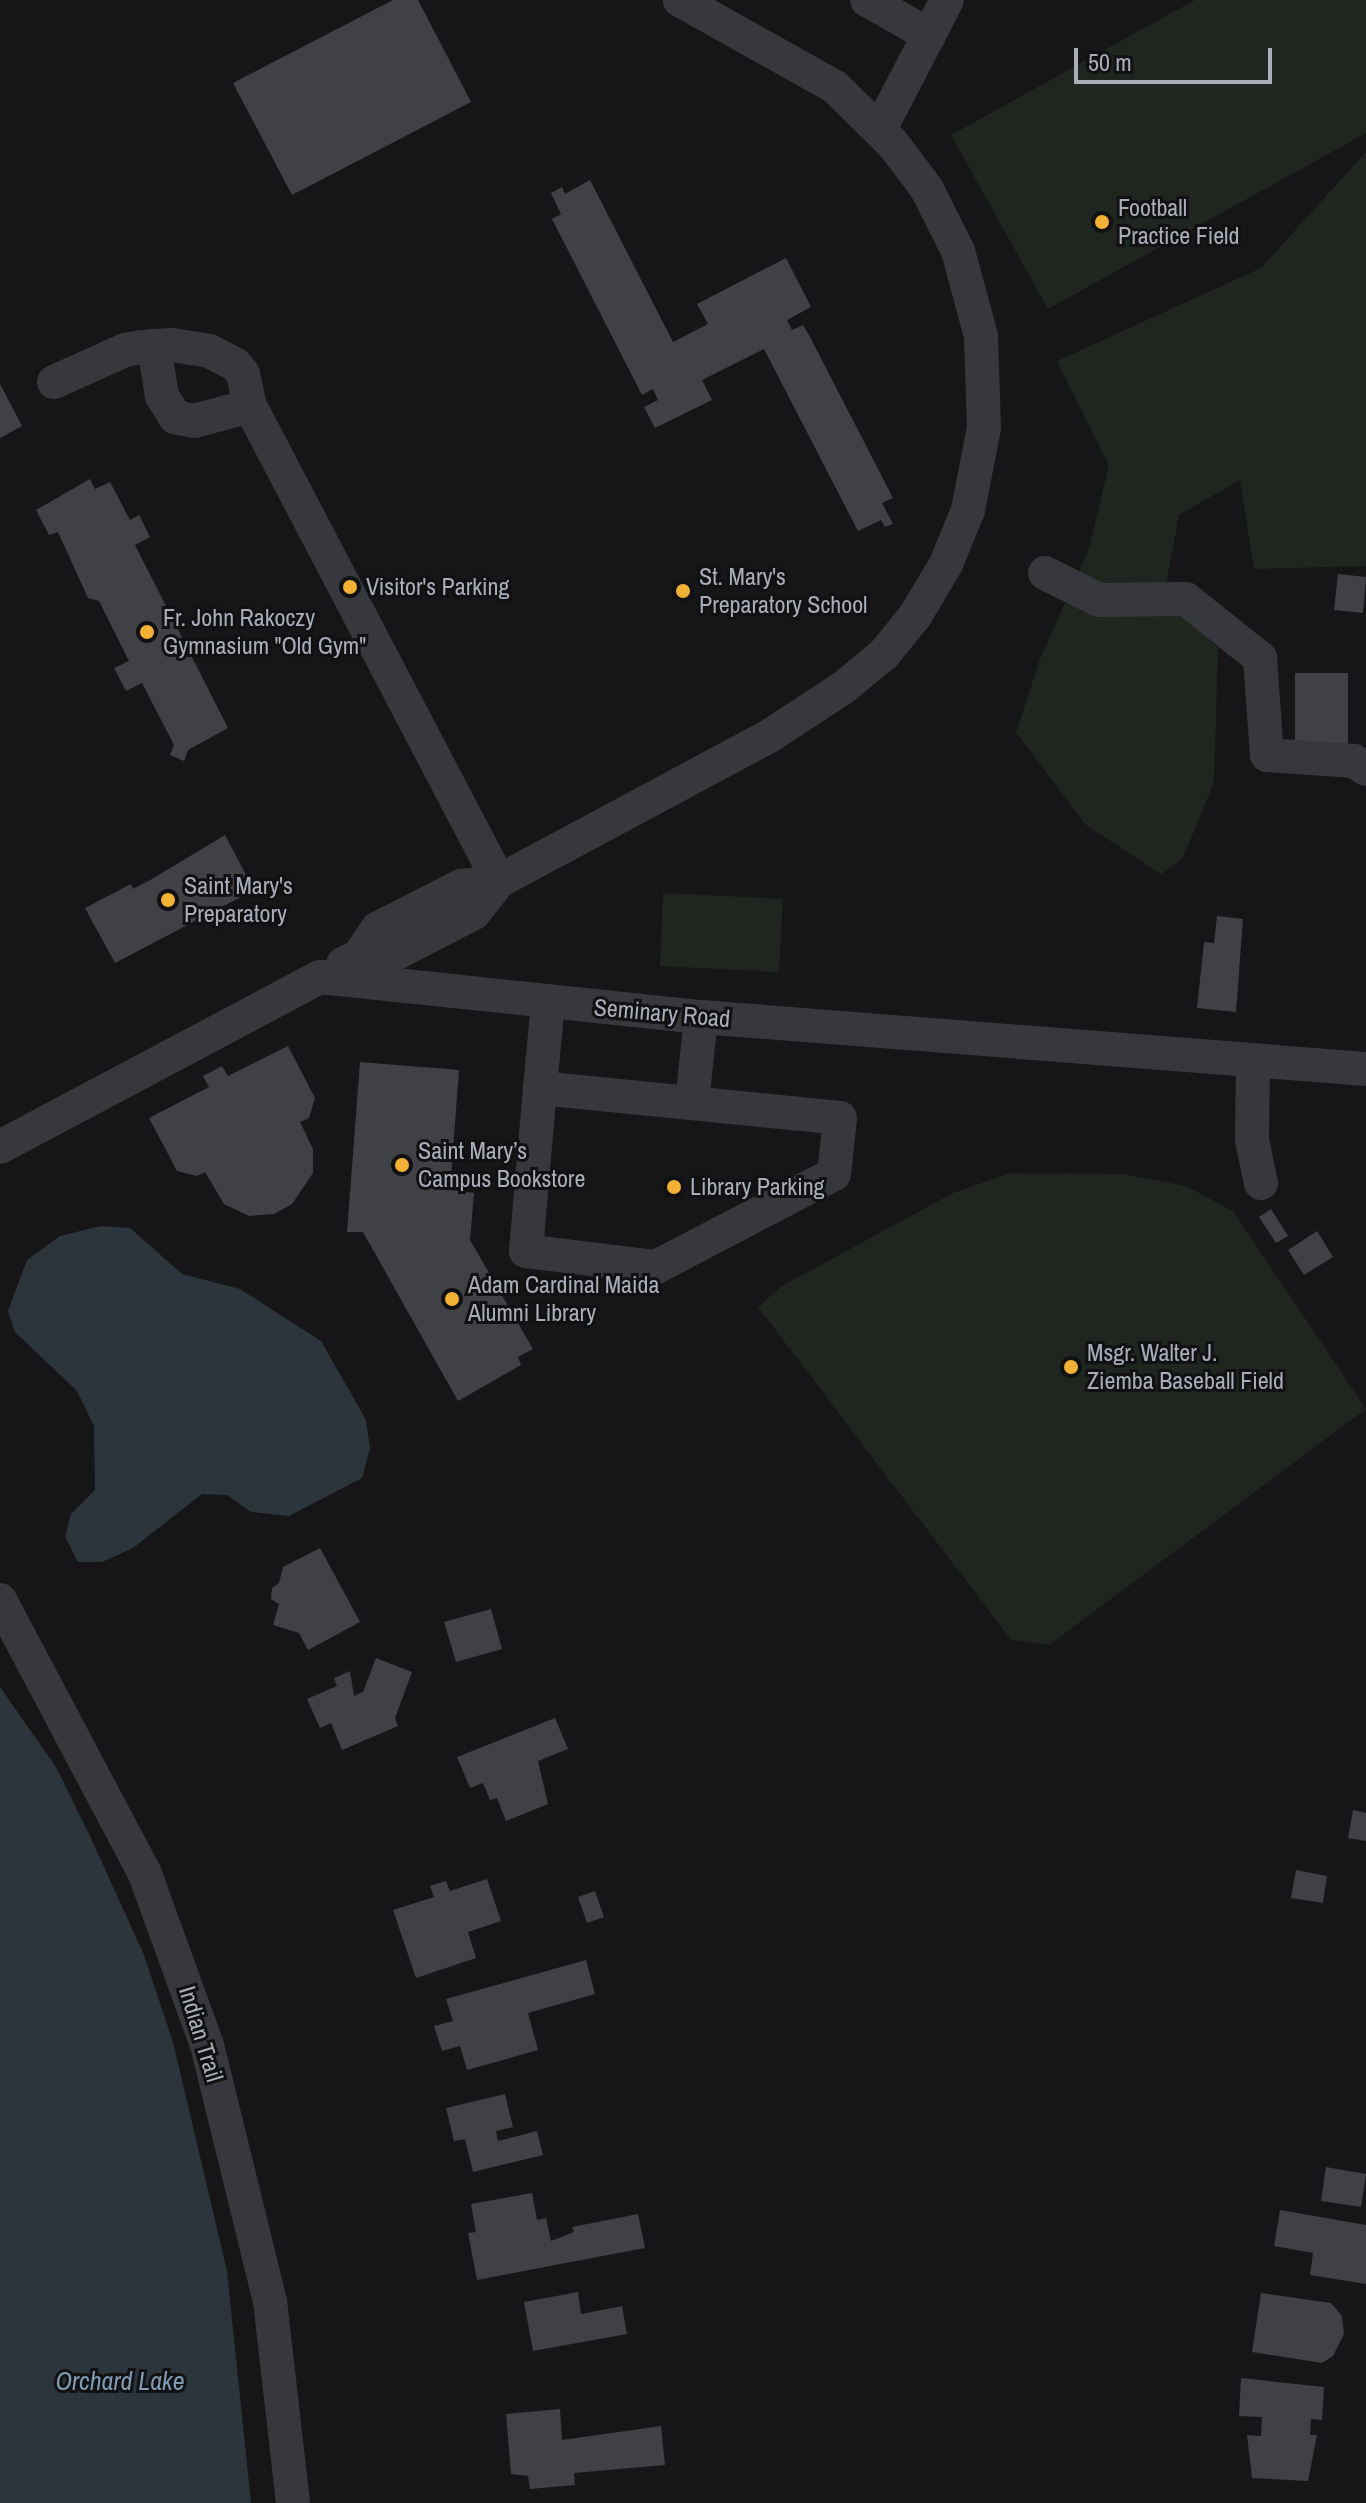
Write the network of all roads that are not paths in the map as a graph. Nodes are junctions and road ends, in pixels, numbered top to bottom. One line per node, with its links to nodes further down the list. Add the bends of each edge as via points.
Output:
1 (680, 0): 5 (street, via 821,77)
2 (867, 0): 4 (street)
3 (947, 0): 4 (street)
4 (929, 35): 5 (street)
5 (880, 129): 11 (street, via 907,159 950,232 981,336 985,404 980,452 968,510 946,564 884,654 822,704)
6 (154, 346): 7 (street, via 125,350); 8 (street, via 209,351 235,364 243,374); 8 (street, via 162,396 175,417 194,421)
7 (54, 382)
8 (250, 406): 11 (street)
9 (1045, 573): 10 (street, via 1099,600 1186,599 1260,658 1267,755 1354,761)
10 (1366, 769)
11 (499, 881): 12 (street, via 461,886 377,929 359,956)
12 (320, 977): 13 (street, Seminary Road); 19 (street)
13 (548, 1002): 14 (street, Seminary Road); 17 (street)
14 (701, 1017): 15 (street, Seminary Road); 18 (street)
15 (1253, 1062): 16 (street, Seminary Road); 20 (street, via 1252,1140)
16 (1366, 1069)
17 (540, 1088): 18 (street); 18 (street, via 526,1251 656,1267 834,1174 840,1118)
18 (692, 1103)
19 (0, 1147)
20 (1261, 1183)
21 (0, 1600): 22 (street, Indian Trail, via 145,1874 207,2045 270,2301)
22 (293, 2503)

